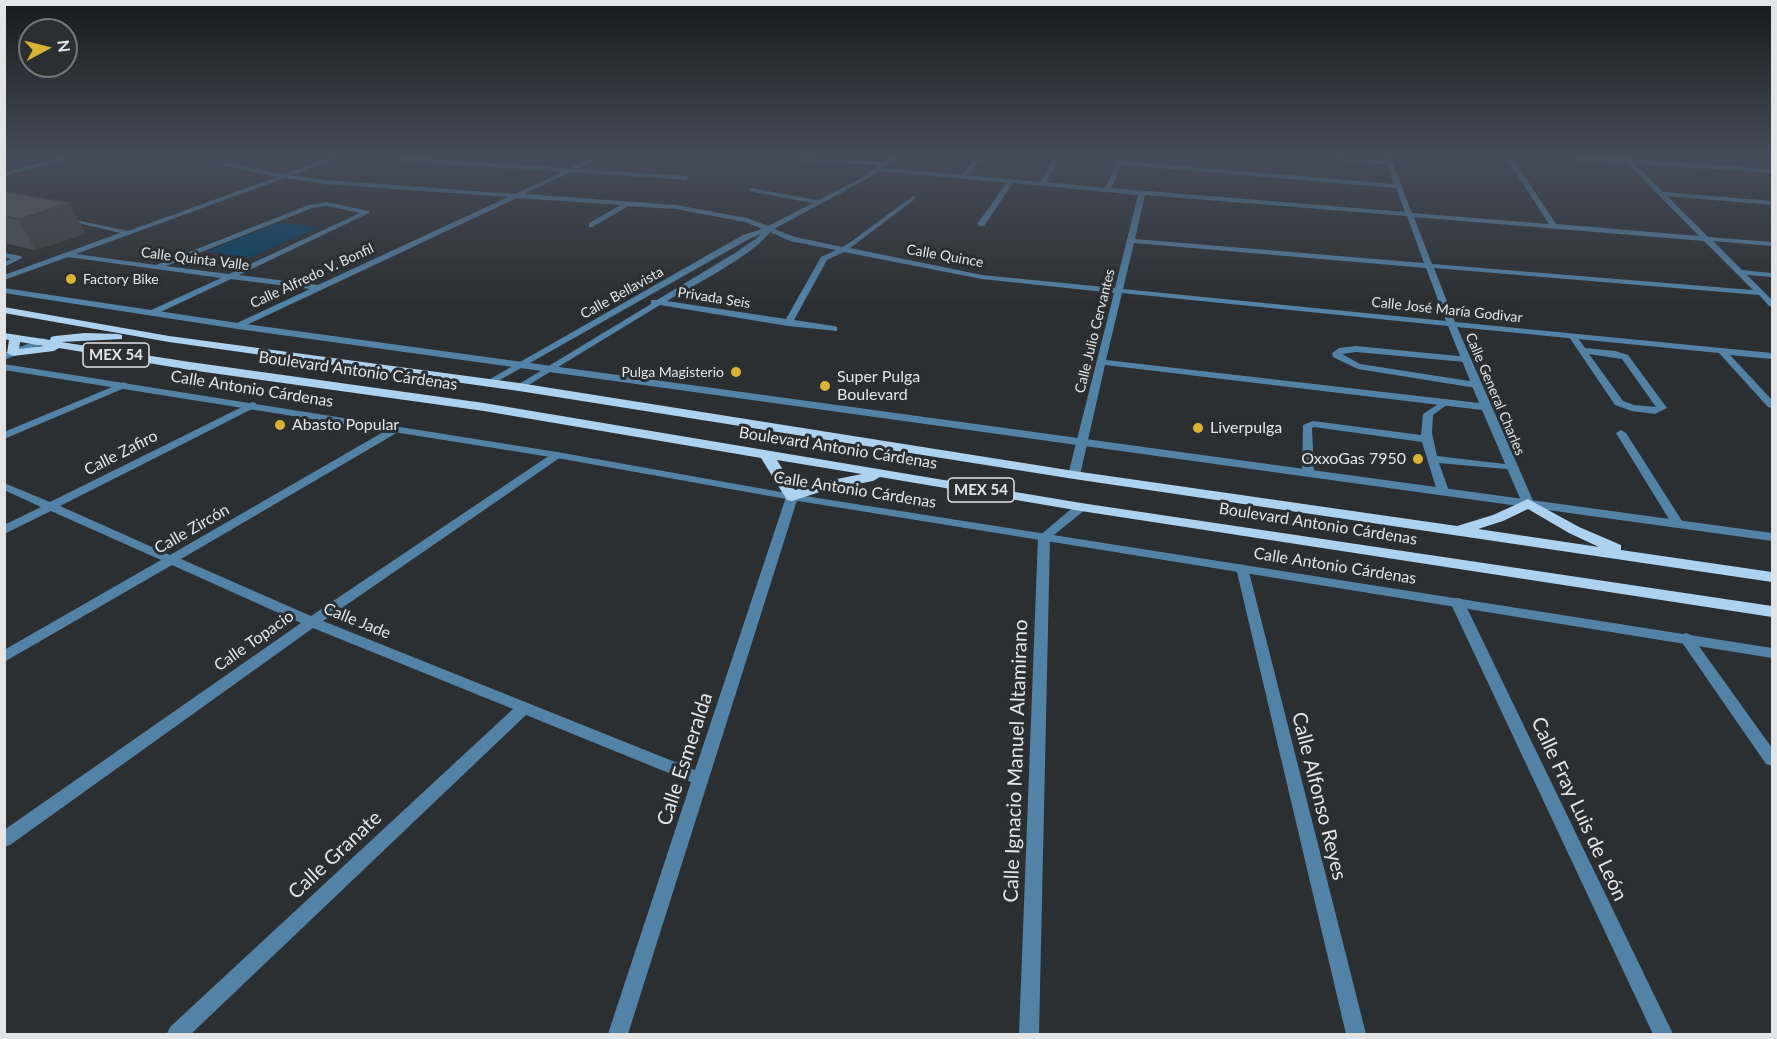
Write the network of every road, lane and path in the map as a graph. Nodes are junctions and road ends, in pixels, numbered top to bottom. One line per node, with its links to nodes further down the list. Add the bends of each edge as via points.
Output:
1 (197, 207): 21 (street)
2 (307, 207): 30 (street)
3 (344, 207): 33 (street, via 367,212)
4 (490, 207): 35 (street, Calle Alfredo V. Bonfil)
5 (621, 207): 18 (street)
6 (670, 207): 20 (street, Calle Quince, via 747,220)
7 (807, 207): 20 (street, Calle Bellavista)
8 (901, 207): 25 (street)
9 (993, 207): 17 (street)
10 (1139, 207): 23 (street, Calle Julio Cervantes)
11 (1325, 207): 15 (street)
12 (1406, 207): 15 (street, Calle General Charles)
13 (1542, 207): 19 (street)
14 (1676, 207): 22 (street)
15 (1408, 214): 19 (street); 29 (street, Calle General Charles)
16 (61, 217): 21 (street)
17 (981, 224)
18 (592, 225)
19 (1554, 226): 22 (street)
20 (770, 228): 25 (street, Calle Quince, via 793,239); 39 (street, Calle Bellavista, via 746,237); 40 (street, Calle Bellavista, via 738,255)
21 (128, 233): 27 (street)
22 (1705, 238): 24 (street); 31 (street)
23 (1131, 241): 29 (street); 37 (street, Calle Julio Cervantes)
24 (1773, 244)
25 (842, 249): 37 (street, Calle Quince, via 973,276); 45 (street, via 824,258)
26 (4, 255): 28 (street, via 18,258)
27 (67, 255): 30 (street, Calle Quinta Valle); 34 (street)
28 (4, 265)
29 (1428, 265): 38 (street); 46 (street, Calle General Charles)
30 (157, 267): 33 (street, Calle Quinta Valle)
31 (1739, 272): 32 (street); 38 (street)
32 (1773, 275)
33 (228, 276): 35 (street, Calle Quinta Valle); 43 (street)
34 (4, 278)
35 (319, 288): 47 (street, Calle Alfredo V. Bonfil)
36 (4, 290): 43 (street)
37 (1119, 291): 46 (street, Calle José María Godivar); 59 (street, Calle Julio Cervantes)
38 (1761, 293): 41 (street)
39 (637, 300): 40 (street, Privada Seis); 60 (street, Calle Bellavista)
40 (656, 303): 45 (street, Privada Seis); 62 (street, Calle Bellavista)
41 (1773, 304)
42 (4, 310): 44 (main road, Boulevard Antonio Cárdenas / MEX 54)
43 (152, 313): 47 (street)
44 (55, 318): 51 (main road, Boulevard Antonio Cárdenas / MEX 54); 52 (main road, via 52,332)
45 (788, 323): 48 (street, Privada Seis)
46 (1450, 324): 49 (street, Calle José María Godivar); 58 (street, Calle General Charles)
47 (238, 326): 60 (street)
48 (834, 329)
49 (1573, 336): 54 (street); 55 (street, Calle José María Godivar)
50 (10, 337): 52 (main road, Boulevard Antonio Cárdenas / MEX 54); 56 (main road)
51 (169, 339): 52 (main road, via 85,336); 63 (main road, Boulevard Antonio Cárdenas / MEX 54)
52 (43, 341): 53 (main road, Boulevard Antonio Cárdenas / MEX 54); 56 (street)
53 (69, 346): 56 (main road); 76 (main road, Boulevard Antonio Cárdenas / MEX 54, via 484,407)
54 (1582, 350): 54 (street, via 1619,403 1655,411 1662,408 1625,357)
55 (1722, 351): 57 (street, Calle José María Godivar); 69 (street)
56 (9, 355)
57 (1773, 356)
58 (1465, 359): 65 (street, Calle General Charles); 65 (street, via 1356,349 1337,353 1358,366)
59 (1101, 362): 67 (street); 75 (street, Calle Julio Cervantes)
60 (522, 364): 62 (street); 63 (street, Calle Bellavista)
61 (4, 366): 64 (street, Calle Antonio Cárdenas)
62 (549, 368): 66 (street, Calle Bellavista); 75 (street)
63 (488, 383): 66 (main road, Boulevard Antonio Cárdenas / MEX 54)
64 (124, 385): 68 (street, Calle Antonio Cárdenas); 73 (street)
65 (1476, 385): 70 (street, Calle General Charles)
66 (519, 387): 81 (main road, Boulevard Antonio Cárdenas / MEX 54)
67 (1446, 402): 70 (street); 74 (street, via 1428,414)
68 (252, 405): 71 (street, Calle Antonio Cárdenas); 87 (street, Calle Zafiro)
69 (1773, 405)
70 (1485, 407): 79 (street, Calle General Charles)
71 (396, 429): 77 (street, Calle Antonio Cárdenas); 95 (street, Calle Zircón)
72 (1622, 433): 89 (street)
73 (4, 436)
74 (1427, 439): 78 (street); 80 (street, via 1313,424 1307,428)
75 (1082, 442): 80 (street); 81 (street, Calle Julio Cervantes)
76 (766, 454): 82 (main road, Boulevard Antonio Cárdenas / MEX 54); 85 (main road)
77 (557, 455): 85 (street, Calle Antonio Cárdenas); 100 (street, Calle Topacio)
78 (1433, 459): 79 (street); 84 (street)
79 (1513, 468): 86 (street, Calle General Charles)
80 (1308, 473): 84 (street)
81 (1074, 475): 91 (main road, Boulevard Antonio Cárdenas / MEX 54)
82 (894, 476): 85 (main road, via 830,484); 88 (main road, Boulevard Antonio Cárdenas / MEX 54)
83 (4, 486): 87 (street, Calle Jade)
84 (1443, 491): 86 (street)
85 (792, 497): 92 (street, Calle Antonio Cárdenas); 106 (street, Calle Esmeralda)
86 (1528, 503): 89 (street); 91 (main road, via 1498,518); 94 (main road, via 1575,530)
87 (52, 506): 90 (street, Calle Zafiro); 95 (street, Calle Jade)
88 (1081, 507): 92 (street); 99 (main road, Boulevard Antonio Cárdenas / MEX 54)
89 (1678, 524): 93 (street)
90 (4, 530)
91 (1452, 532): 94 (main road, Boulevard Antonio Cárdenas / MEX 54)
92 (1044, 537): 96 (street, Calle Antonio Cárdenas); 110 (street, Calle Ignacio Manuel Altamirano)
93 (1773, 537)
94 (1637, 556): 97 (main road, Boulevard Antonio Cárdenas / MEX 54)
95 (173, 560): 100 (street, Calle Jade); 103 (street, Calle Zircón)
96 (1242, 568): 98 (street, Calle Antonio Cárdenas); 111 (street, Calle Alfonso Reyes)
97 (1773, 577)
98 (1456, 602): 101 (street, Calle Antonio Cárdenas); 112 (street, Calle Fray Luis de León)
99 (1773, 612)
100 (312, 622): 104 (street, Calle Jade); 107 (street, Calle Topacio)
101 (1686, 638): 102 (street, Calle Antonio Cárdenas); 105 (street)
102 (1773, 653)
103 (4, 657)
104 (525, 707): 106 (street, Calle Jade); 108 (street, Calle Granate)
105 (1773, 760)
106 (701, 779): 109 (street, Calle Esmeralda)
107 (4, 840)
108 (177, 1035)
109 (618, 1035)
110 (1029, 1035)
111 (1356, 1035)
112 (1663, 1035)

